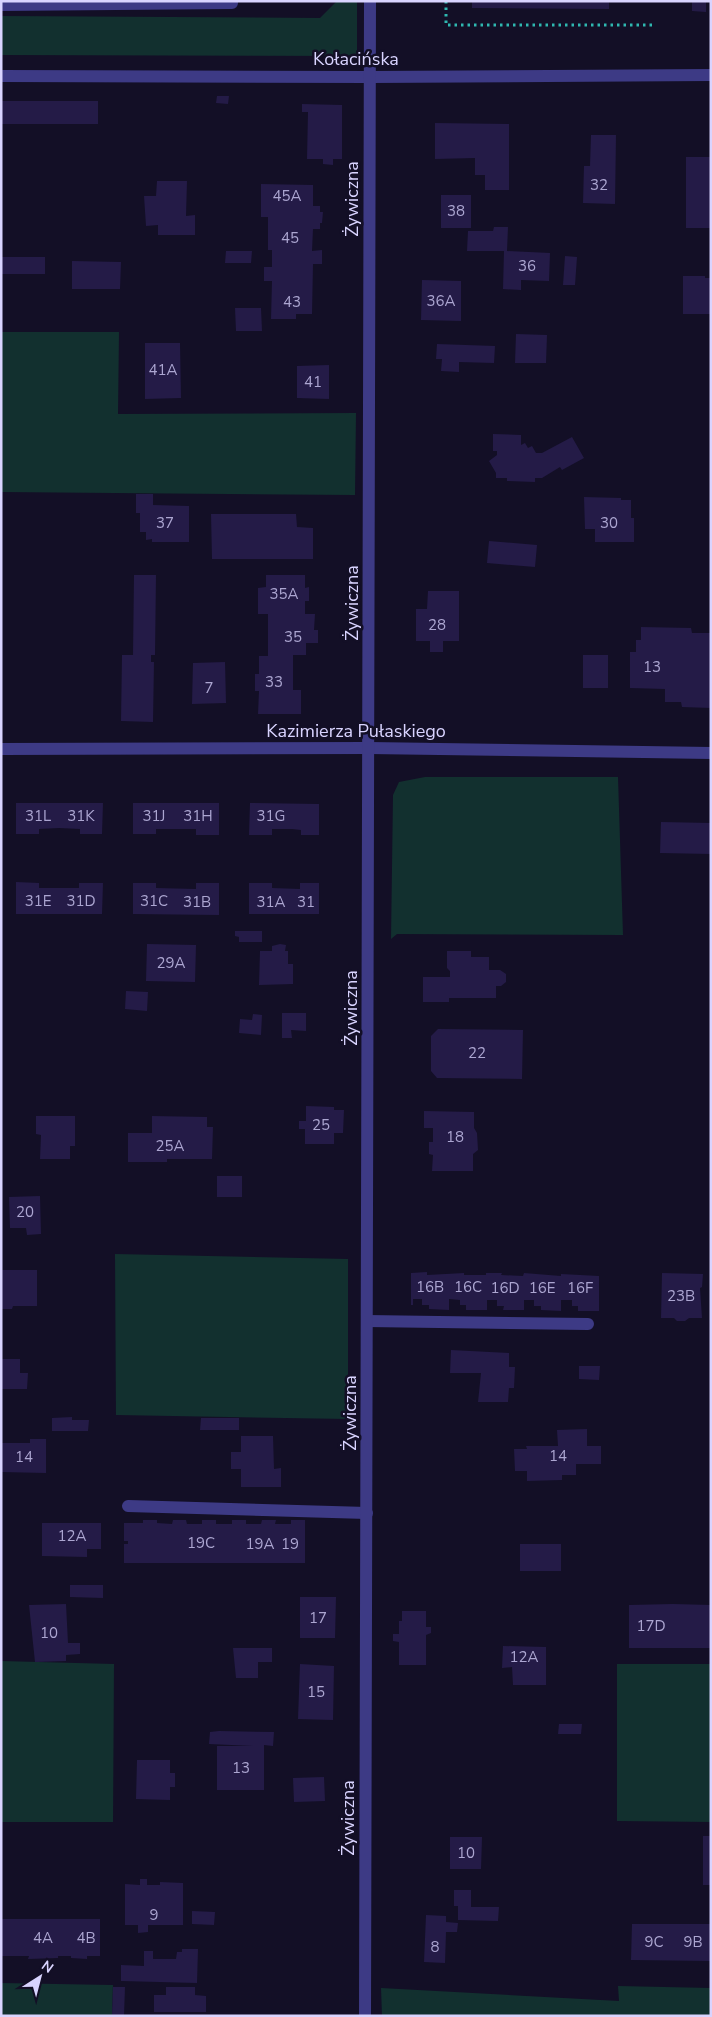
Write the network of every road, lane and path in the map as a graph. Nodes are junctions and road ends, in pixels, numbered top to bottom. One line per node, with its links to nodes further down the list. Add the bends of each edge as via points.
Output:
1 (232, 1): 4 (street)
2 (370, 1): 8 (street, Żywiczna)
3 (446, 1): 5 (path, via 446,25)
4 (1, 5)
5 (655, 25)
6 (711, 75): 8 (street, Kołacińska)
7 (1, 76): 8 (street, Kołacińska)
8 (370, 77): 9 (street, Żywiczna)
9 (369, 748): 10 (street, Kazimierza Pułaskiego); 11 (street, Kazimierza Pułaskiego); 12 (street, Żywiczna)
10 (1, 749)
11 (711, 753)
12 (368, 1321): 13 (street); 15 (street, Żywiczna)
13 (588, 1324)
14 (128, 1506): 15 (street)
15 (367, 1513): 16 (street, Żywiczna)
16 (365, 2016)

